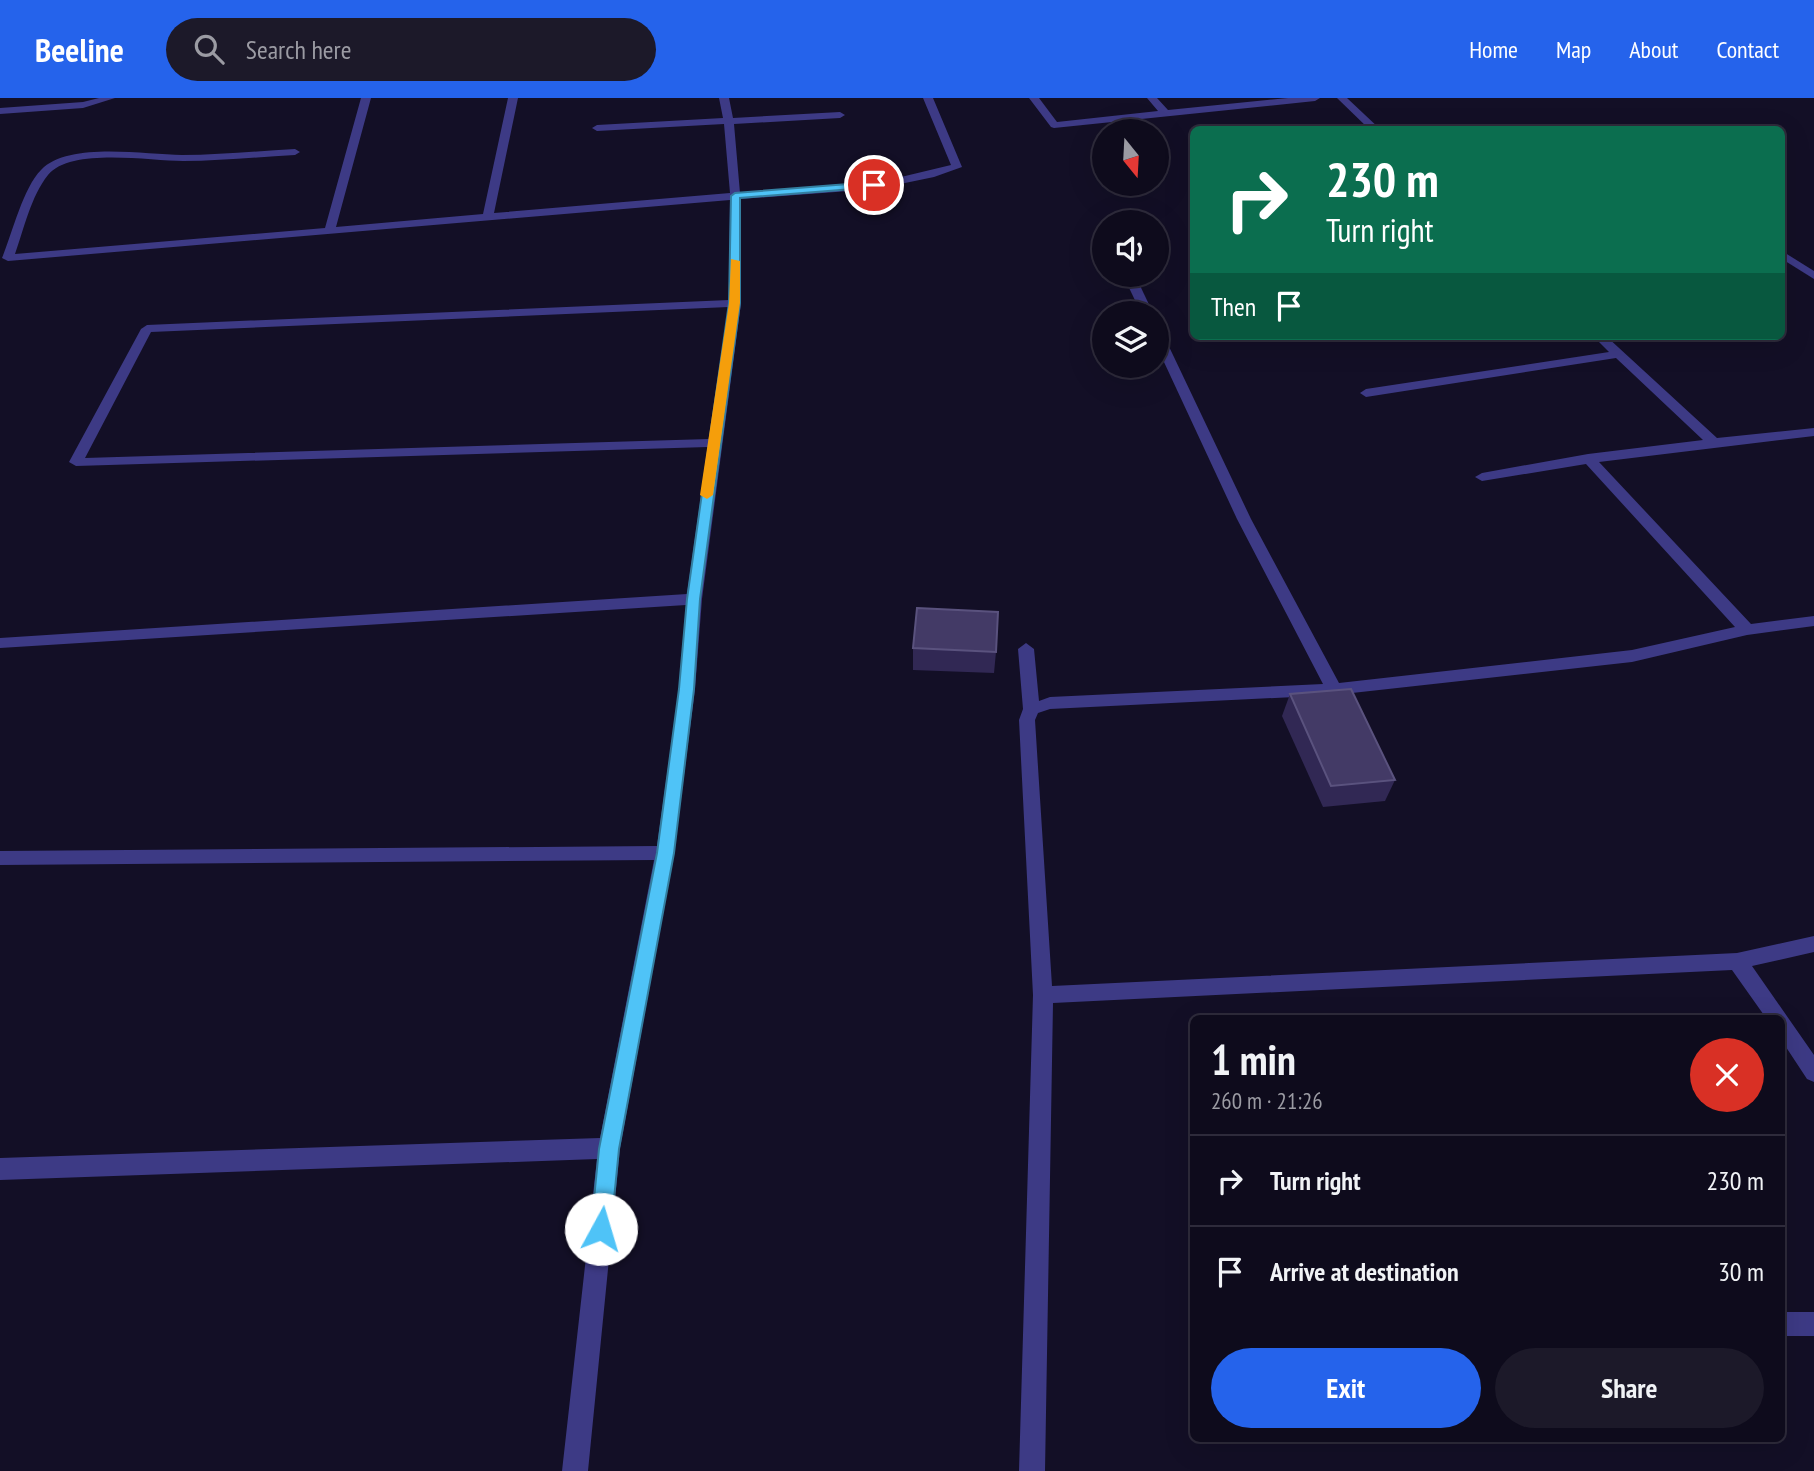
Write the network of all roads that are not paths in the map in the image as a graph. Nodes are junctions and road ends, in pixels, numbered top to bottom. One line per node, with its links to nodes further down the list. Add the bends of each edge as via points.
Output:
1 (110, 98): 10 (street, via 83,105)
2 (366, 98): 19 (street)
3 (513, 98): 18 (street)
4 (724, 98): 13 (street)
5 (928, 98): 17 (street, via 957,166 855,188)
6 (1034, 98): 11 (street, via 1054,125)
7 (1152, 98): 11 (street)
8 (1315, 98): 11 (street)
9 (1342, 98): 14 (street)
10 (0, 111)
11 (1166, 114)
12 (840, 115): 13 (street)
13 (729, 121): 15 (street); 17 (street)
14 (1372, 126)
15 (597, 128)
16 (295, 152): 19 (street, via 183,158 100,155 65,160 45,172 34,189 8,258)
17 (735, 196): 18 (street); 22 (street)
18 (488, 218): 19 (street)
19 (330, 230)
20 (1785, 256): 21 (street)
21 (1814, 276)
22 (735, 303): 29 (street); 29 (street, via 147,329 76,462)
23 (1603, 340): 24 (street)
24 (1619, 354): 26 (street); 28 (street)
25 (1169, 360): 37 (street, via 1244,519)
26 (1366, 393)
27 (1814, 432): 28 (street)
28 (1712, 441): 30 (street)
29 (713, 443): 32 (street)
30 (1588, 458): 31 (street); 34 (street)
31 (1482, 477)
32 (694, 599): 35 (street); 39 (street)
33 (1814, 621): 34 (street)
34 (1747, 630): 37 (street, via 1632,656)
35 (0, 643)
36 (1026, 649): 38 (street)
37 (1334, 689): 38 (street, via 1050,704)
38 (1031, 709): 43 (street, via 1027,720)
39 (665, 853): 40 (street); 47 (street)
40 (0, 858)
41 (1814, 944): 42 (street)
42 (1737, 961): 43 (street); 44 (street)
43 (1043, 995): 52 (street)
44 (1775, 1015)
45 (1785, 1029): 46 (street)
46 (1814, 1072)
47 (609, 1149): 48 (street); 51 (street)
48 (0, 1169)
49 (1785, 1324): 50 (street)
50 (1814, 1324)
51 (575, 1471)
52 (1032, 1471)

